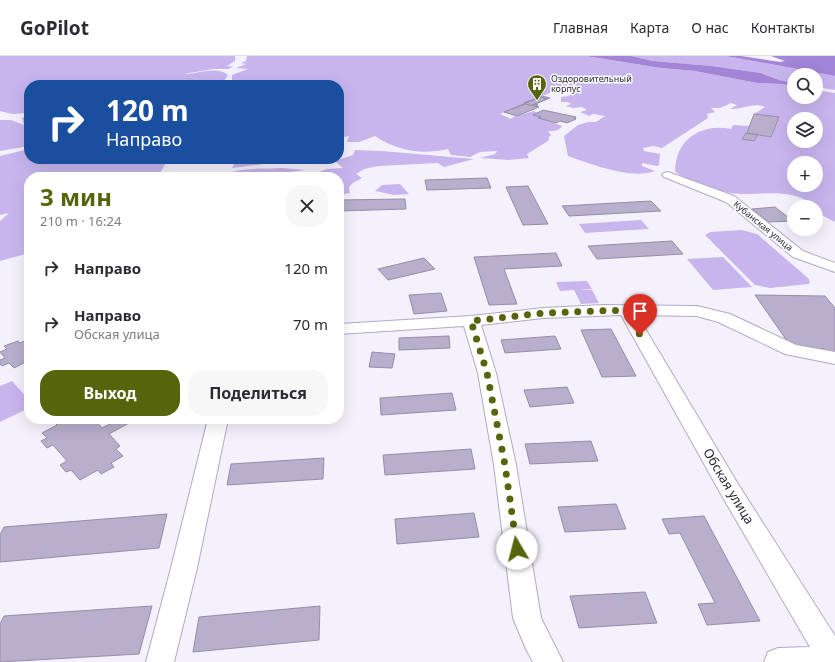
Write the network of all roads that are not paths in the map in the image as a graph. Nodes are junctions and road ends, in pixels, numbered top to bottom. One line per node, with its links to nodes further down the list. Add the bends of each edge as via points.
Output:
1 (668, 175): 2 (street, Кубанская улица, via 730,199 798,254)
2 (835, 268)
3 (626, 310): 4 (street, via 544,313); 6 (street, via 697,310 746,327 791,350); 8 (street, Обская улица, via 730,490)
4 (471, 321): 5 (street); 10 (street, via 487,373 505,465 528,618 536,640)
5 (344, 329)
6 (835, 358)
7 (217, 424): 9 (street)
8 (834, 660): 11 (street)
9 (160, 662)
10 (549, 662)
11 (778, 662)

